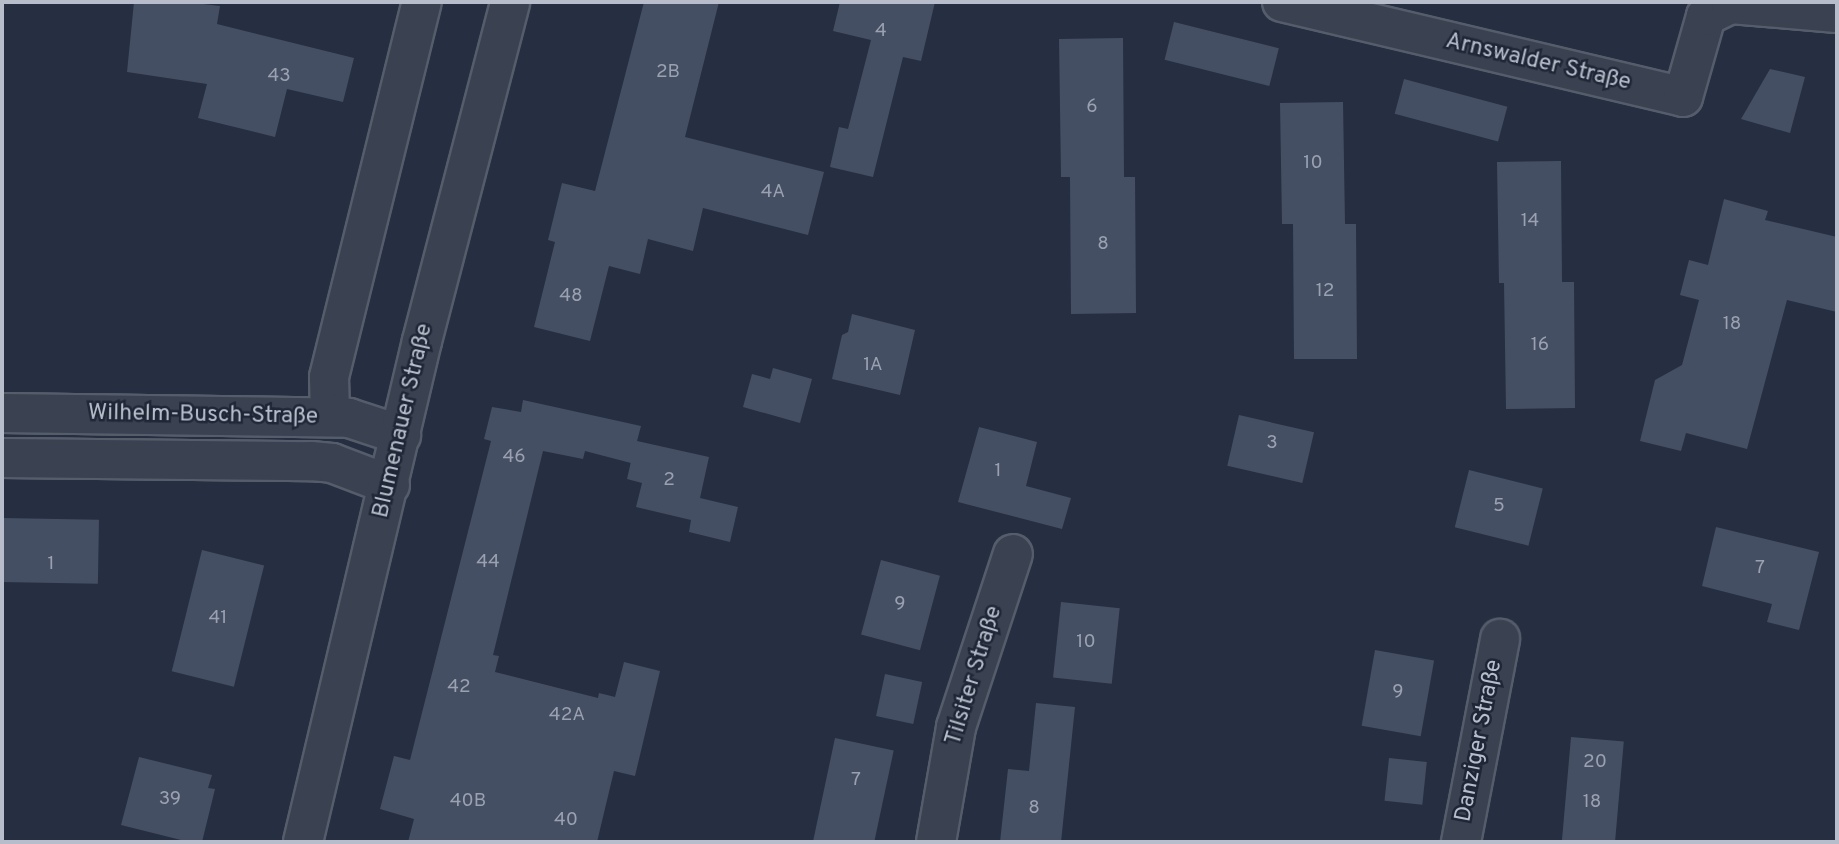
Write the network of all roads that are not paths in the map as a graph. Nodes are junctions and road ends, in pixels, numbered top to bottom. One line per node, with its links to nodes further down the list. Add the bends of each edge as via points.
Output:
1 (422, 2): 7 (street, via 329,377)
2 (510, 2): 8 (street, Blumenauer Straße)
3 (1282, 2): 4 (street, Arnswalder Straße, via 1684,97 1706,16)
4 (1731, 3): 5 (street)
5 (1837, 13)
6 (2, 413): 7 (street, Wilhelm-Busch-Straße)
7 (330, 417): 8 (street, Wilhelm-Busch-Straße, via 349,418)
8 (401, 435): 10 (street, Blumenauer Straße)
9 (2, 458): 10 (street, Wilhelm-Busch-Straße, via 311,461 332,463)
10 (390, 485): 13 (street, Blumenauer Straße)
11 (1013, 554): 14 (street, Tilsiter Straße, via 956,727)
12 (1500, 639): 15 (street, Danziger Straße)
13 (303, 842)
14 (936, 842)
15 (1461, 842)

